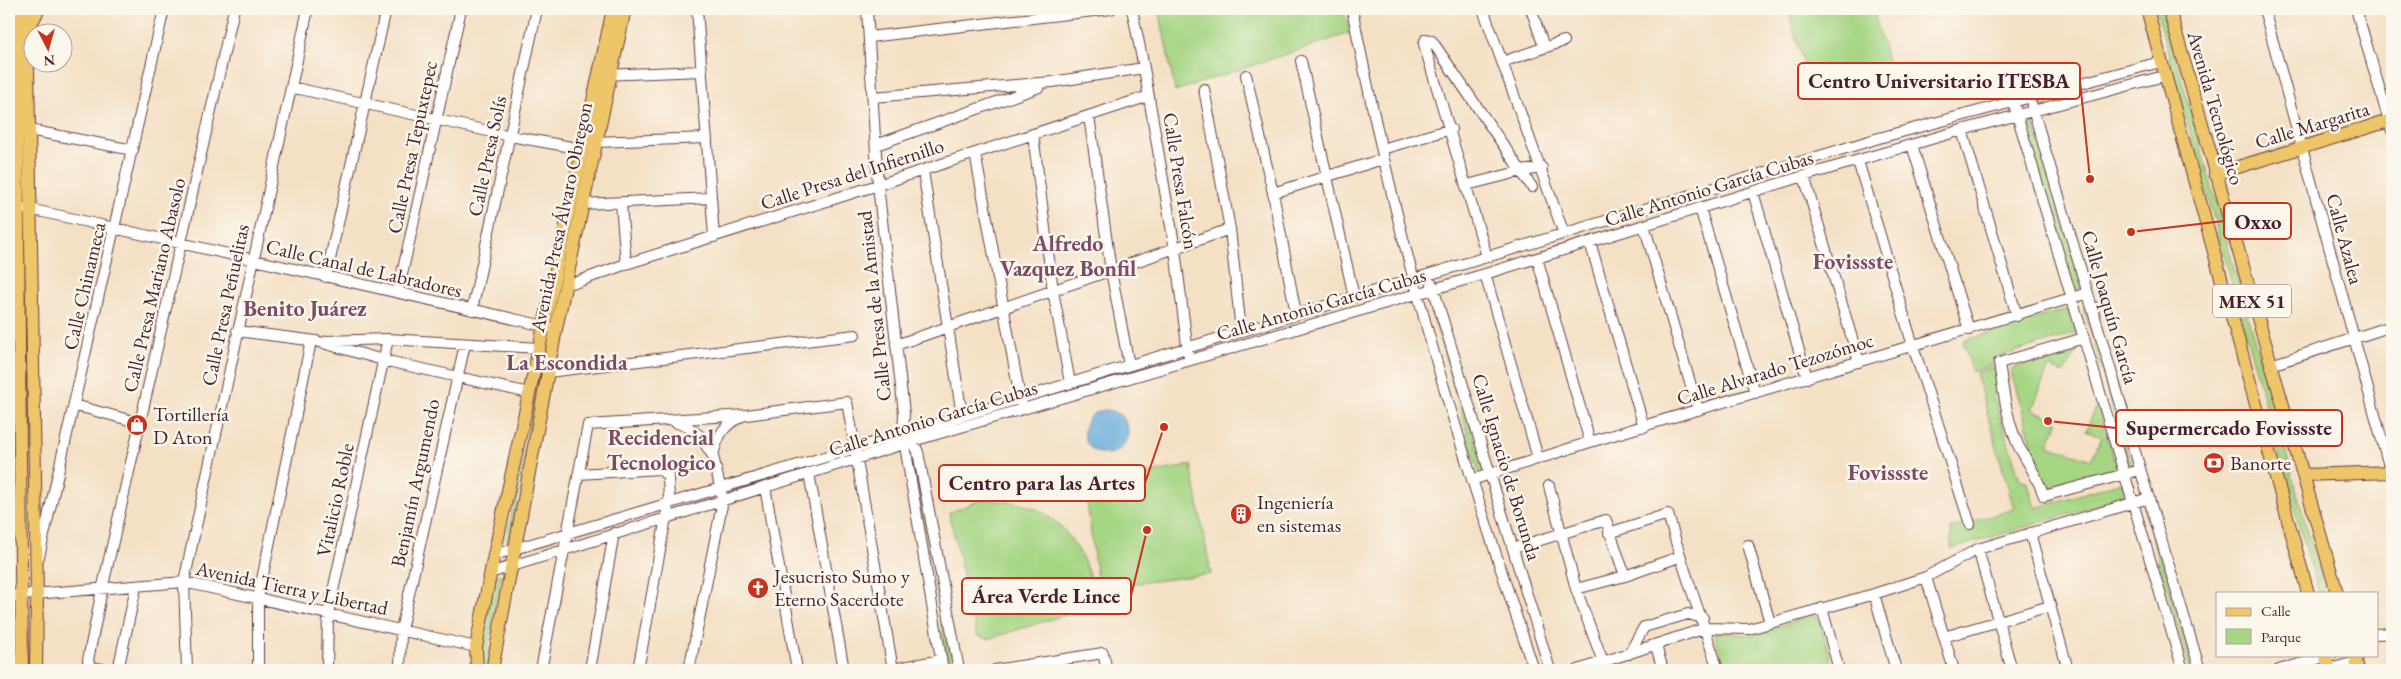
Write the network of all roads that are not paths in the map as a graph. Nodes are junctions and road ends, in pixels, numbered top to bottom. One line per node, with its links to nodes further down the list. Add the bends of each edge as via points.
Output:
1 (16, 9): 26 (main road)
2 (27, 9): 23 (main road)
3 (39, 9): 24 (main road)
4 (164, 9): 66 (street, Calle Chinameca)
5 (234, 9): 93 (street, Calle Presa Mariano Abasolo)
6 (308, 9): 41 (street, Calle Presa Peñuelitas)
7 (386, 9): 47 (street)
8 (461, 9): 52 (street, Calle Presa Tepuxtepec)
9 (537, 9): 58 (street, Calle Presa Solís)
10 (613, 9): 37 (main road)
11 (625, 9): 37 (main road, Avenida Presa Álvaro Obregon)
12 (697, 9): 34 (street)
13 (867, 9): 27 (street, Calle Presa de la Amistad)
14 (1111, 9): 27 (street)
15 (1132, 9): 33 (street, Calle Presa Falcón)
16 (1352, 9): 69 (street, Calle Ignacio de Borunda)
17 (1483, 9): 31 (street)
18 (1532, 9): 29 (street)
19 (2147, 9): 32 (main road, Avenida Tecnológico / MEX 51)
20 (2169, 9): 74 (main road, Avenida Tecnológico / MEX 51)
21 (2264, 9): 64 (street, Calle Azalea)
22 (2356, 9): 53 (street)
23 (24, 22)
24 (30, 22)
25 (9, 24): 26 (main road)
26 (22, 34): 85 (main road)
27 (869, 37): 44 (street, Calle Presa de la Amistad)
28 (1564, 41): 29 (street)
29 (1544, 47): 31 (street)
30 (1300, 61): 75 (street)
31 (1502, 62): 71 (street)
32 (2160, 62): 38 (main road, Avenida Tecnológico / MEX 51); 40 (street, Calle Antonio García Cubas)
33 (1144, 68): 39 (street); 43 (street, Calle Presa Falcón)
34 (702, 71): 37 (street); 59 (street)
35 (25, 72): 55 (main road)
36 (1246, 75): 81 (street)
37 (605, 76): 61 (main road, Avenida Presa Álvaro Obregon); 65 (main road)
38 (2164, 76): 46 (street, Calle Antonio García Cubas); 199 (main road, Avenida Tecnológico / MEX 51)
39 (1052, 82): 44 (street); 62 (street)
40 (2075, 85): 45 (street, Calle Antonio García Cubas); 46 (street)
41 (291, 87): 47 (street); 97 (street, Calle Presa Peñuelitas)
42 (1204, 89): 89 (street)
43 (1149, 96): 51 (street, Calle Presa del Infiernillo); 94 (street, Calle Presa Falcón)
44 (873, 97): 62 (street, Calle Presa de la Amistad)
45 (2030, 98): 48 (street, Calle Antonio García Cubas); 49 (street, Calle Joaquín García)
46 (2078, 99): 49 (street, Calle Antonio García Cubas)
47 (364, 102): 52 (street); 102 (street)
48 (2013, 103): 50 (street, Calle Joaquín García); 60 (street, Calle Antonio García Cubas)
49 (2034, 110): 50 (street, Calle Antonio García Cubas); 108 (street, Calle Joaquín García)
50 (2017, 115): 56 (street, Calle Antonio García Cubas); 111 (street, Calle Joaquín García)
51 (1089, 116): 57 (street, Calle Presa del Infiernillo); 99 (street)
52 (437, 118): 58 (street); 107 (street, Calle Presa Tepuxtepec)
53 (2391, 124): 64 (main road, Calle Margarita)
54 (1451, 129): 69 (street); 73 (street, via 1424,44 1426,38 1432,41); 77 (street)
55 (29, 130): 66 (street); 85 (main road)
56 (1962, 130): 63 (street, Calle Antonio García Cubas); 116 (street)
57 (1033, 134): 67 (street, Calle Presa del Infiernillo); 106 (street)
58 (510, 136): 65 (street); 114 (street, Calle Presa Solís)
59 (707, 138): 61 (street); 82 (street)
60 (1879, 138): 68 (street); 90 (street, Calle Antonio García Cubas)
61 (595, 142): 83 (main road, Avenida Presa Álvaro Obregon)
62 (876, 145): 78 (street, Calle Presa de la Amistad)
63 (1912, 145): 68 (street, Calle Antonio García Cubas); 121 (street)
64 (2302, 148): 74 (main road, Calle Margarita); 126 (street, Calle Azalea)
65 (583, 149): 119 (main road)
66 (133, 150): 88 (street, Calle Chinameca)
67 (975, 153): 72 (street, Calle Presa del Infiernillo); 113 (street)
68 (1883, 153): 70 (street, Calle Antonio García Cubas)
69 (1383, 154): 75 (street); 103 (street, Calle Ignacio de Borunda)
70 (1858, 161): 76 (street, Calle Antonio García Cubas); 132 (street)
71 (1542, 168): 73 (street); 90 (street)
72 (923, 171): 78 (street, Calle Presa del Infiernillo); 120 (street)
73 (1522, 171): 77 (street); 79 (street)
74 (2215, 174): 138 (main road, Avenida Tecnológico / MEX 51)
75 (1326, 176): 81 (street); 110 (street)
76 (1804, 176): 80 (street, Calle Antonio García Cubas); 136 (street)
77 (1467, 185): 95 (street)
78 (878, 186): 91 (street, Calle Presa del Infiernillo); 130 (street, Calle Presa de la Amistad)
79 (1532, 187)
80 (1753, 192): 86 (street, Calle Antonio García Cubas); 141 (street)
81 (1273, 193): 115 (street)
82 (711, 198): 84 (street); 91 (street)
83 (583, 204): 84 (street); 104 (main road, Avenida Presa Álvaro Obregon)
84 (620, 204): 98 (street)
85 (18, 208): 88 (street, Calle Canal de Labradores); 112 (main road); 191 (main road)
86 (1700, 208): 87 (street, Calle Antonio García Cubas); 144 (street)
87 (1644, 226): 92 (street, Calle Antonio García Cubas); 149 (street)
88 (116, 228): 93 (street, Calle Canal de Labradores); 147 (street, Calle Chinameca)
89 (1230, 229): 94 (street); 123 (street)
90 (1564, 234): 95 (street, Calle Antonio García Cubas)
91 (714, 237): 98 (street, Calle Presa del Infiernillo)
92 (1590, 242): 96 (street, Calle Antonio García Cubas); 154 (street)
93 (182, 245): 97 (street, Calle Canal de Labradores); 153 (street, Calle Presa Mariano Abasolo)
94 (1175, 250): 99 (street); 131 (street, Calle Presa Falcón)
95 (1487, 258): 101 (street, Calle Antonio García Cubas)
96 (1537, 258): 100 (street, Calle Antonio García Cubas); 156 (street)
97 (252, 260): 102 (street, Calle Canal de Labradores); 122 (street, Calle Presa Peñuelitas)
98 (626, 264): 104 (street, Calle Presa del Infiernillo)
99 (1112, 271): 106 (street); 137 (street)
100 (1484, 274): 105 (street, Calle Antonio García Cubas); 160 (street)
101 (1429, 275): 103 (street, Calle Antonio García Cubas); 105 (street, Calle Ignacio de Borunda)
102 (326, 277): 107 (street, Calle Canal de Labradores)
103 (1414, 280): 109 (street, Calle Ignacio de Borunda); 110 (street, Calle Antonio García Cubas)
104 (566, 283): 119 (main road, Avenida Presa Álvaro Obregon)
105 (1433, 289): 109 (street, Calle Antonio García Cubas); 162 (street, Calle Ignacio de Borunda)
106 (1053, 291): 113 (street); 142 (street)
107 (398, 292): 114 (street, Calle Canal de Labradores)
108 (2088, 293): 111 (street, Calle Alvarado Tezozómoc); 161 (street, Calle Joaquín García)
109 (1418, 294): 135 (street, Calle Antonio García Cubas); 168 (street, Calle Ignacio de Borunda)
110 (1354, 297): 115 (street, Calle Antonio García Cubas)
111 (2072, 298): 116 (street, Calle Alvarado Tezozómoc); 125 (street, Calle Joaquín García)
112 (19, 302): 117 (street); 146 (main road)
113 (1004, 308): 120 (street); 145 (street)
114 (472, 310): 119 (street, Calle Canal de Labradores)
115 (1296, 314): 123 (street, Calle Antonio García Cubas)
116 (2017, 316): 121 (street, Calle Alvarado Tezozómoc)
117 (9, 323)
118 (2392, 326): 126 (street)
119 (550, 328): 133 (main road); 139 (main road, Avenida Presa Álvaro Obregon)
120 (948, 328): 130 (street); 151 (street)
121 (1969, 330): 132 (street, Calle Alvarado Tezozómoc)
122 (237, 331): 128 (street); 195 (street, Calle Presa Peñuelitas)
123 (1241, 331): 131 (street, Calle Antonio García Cubas)
124 (855, 335): 139 (street)
125 (2084, 338): 166 (street, Calle Joaquín García); 166 (street, via 1999,363 2004,397 2019,446 2037,474 2044,496)
126 (2354, 338): 138 (street); 165 (street, Calle Azalea)
127 (388, 339): 128 (street); 129 (street); 134 (street, Vitalicio Roble)
128 (313, 341): 134 (street); 205 (street)
129 (465, 344): 133 (street); 140 (street, Benjamín Argumendo)
130 (896, 345): 155 (street, Calle Presa de la Amistad)
131 (1187, 346): 135 (street, Calle Presa Falcón); 137 (street, Calle Antonio García Cubas)
132 (1913, 346): 136 (street, Calle Alvarado Tezozómoc); 177 (street)
133 (539, 348): 143 (main road)
134 (383, 360): 140 (street); 208 (street, Vitalicio Roble)
135 (1190, 360): 148 (street, Calle Antonio García Cubas)
136 (1859, 362): 141 (street, Calle Alvarado Tezozómoc)
137 (1129, 365): 142 (street, Calle Antonio García Cubas)
138 (2271, 365): 167 (main road, Avenida Tecnológico / MEX 51)
139 (548, 372): 184 (main road, Avenida Presa Álvaro Obregon)
140 (456, 376): 143 (street); 212 (street, Benjamín Argumendo)
141 (1807, 378): 144 (street, Calle Alvarado Tezozómoc)
142 (1070, 383): 145 (street, Calle Antonio García Cubas)
143 (529, 393): 188 (main road)
144 (1755, 393): 149 (street, Calle Alvarado Tezozómoc)
145 (1020, 398): 148 (street); 151 (street, Calle Antonio García Cubas)
146 (15, 400): 203 (main road)
147 (74, 405): 153 (street); 191 (street, Calle Chinameca)
148 (1022, 410): 155 (street, Calle Antonio García Cubas)
149 (1698, 410): 154 (street, Calle Alvarado Tezozómoc)
150 (746, 415): 152 (street); 157 (street, via 847,402); 158 (street, via 724,428)
151 (962, 415): 155 (street, Calle Antonio García Cubas)
152 (672, 420): 158 (street, via 699,435); 164 (street, via 588,425)
153 (140, 423): 198 (street, Calle Presa Mariano Abasolo)
154 (1644, 427): 156 (street, Calle Alvarado Tezozómoc)
155 (908, 438): 157 (street, Calle Antonio García Cubas); 159 (street, Calle Antonio García Cubas); 221 (street); 240 (street, via 918,452)
156 (1590, 442): 160 (street, Calle Alvarado Tezozómoc)
157 (854, 447): 159 (street); 169 (street, Calle Antonio García Cubas)
158 (713, 456): 169 (street)
159 (857, 458): 163 (street, Calle Antonio García Cubas); 239 (street)
160 (1538, 458): 162 (street, Calle Alvarado Tezozómoc)
161 (2140, 470): 166 (street); 172 (street, Calle Joaquín García)
162 (1491, 472): 168 (street, Calle Alvarado Tezozómoc); 185 (street, Calle Ignacio de Borunda)
163 (809, 473): 171 (street, Calle Antonio García Cubas); 238 (street)
164 (579, 474): 174 (street, via 659,469 668,476); 178 (street)
165 (2392, 474): 167 (main road)
166 (2125, 475): 175 (street, Calle Joaquín García)
167 (2303, 475): 200 (main road, Avenida Tecnológico / MEX 51)
168 (1472, 480): 243 (street, Calle Ignacio de Borunda)
169 (720, 486): 173 (street); 174 (street, Calle Antonio García Cubas)
170 (1549, 486): 182 (street)
171 (765, 487): 173 (street, Calle Antonio García Cubas); 237 (street)
172 (2148, 498): 175 (street); 254 (street, Calle Joaquín García)
173 (723, 500): 176 (street, Calle Antonio García Cubas); 236 (street)
174 (669, 501): 176 (street); 178 (street, Calle Antonio García Cubas)
175 (2133, 503): 181 (street); 253 (street, Calle Joaquín García)
176 (666, 517): 179 (street, Calle Antonio García Cubas); 235 (street)
177 (1970, 524)
178 (567, 532): 184 (street, Calle Antonio García Cubas); 186 (street)
179 (614, 533): 186 (street, Calle Antonio García Cubas); 234 (street)
180 (1609, 533): 182 (street, via 1606,520); 189 (street, via 1668,514); 193 (street)
181 (2030, 533): 187 (street); 206 (street)
182 (1561, 534): 185 (street); 197 (street)
183 (1748, 545): 211 (street)
184 (514, 548): 188 (street, Calle Antonio García Cubas); 190 (main road, Avenida Presa Álvaro Obregon)
185 (1514, 548): 244 (street, Calle Ignacio de Borunda)
186 (564, 549): 190 (street, Calle Antonio García Cubas); 233 (street)
187 (1978, 549): 194 (street); 209 (street)
188 (494, 555): 192 (main road)
189 (1679, 557): 193 (street); 210 (street)
190 (511, 567): 192 (street, Calle Antonio García Cubas); 232 (main road, Avenida Presa Álvaro Obregon)
191 (36, 570): 201 (main road)
192 (490, 573): 217 (main road)
193 (1626, 576): 197 (street)
194 (1926, 577): 202 (street); 215 (street)
195 (184, 582): 196 (street, Avenida Tierra y Libertad); 205 (street, Avenida Tierra y Libertad); 227 (street, Calle Presa Peñuelitas)
196 (136, 587): 198 (street, Avenida Tierra y Libertad); 226 (street)
197 (1576, 589): 222 (street)
198 (102, 590): 201 (street, Avenida Tierra y Libertad); 225 (street, Calle Presa Mariano Abasolo, via 87,664)
199 (2308, 592)
200 (2337, 592)
201 (37, 594): 203 (street, Avenida Tierra y Libertad); 224 (main road)
202 (1874, 594): 207 (street); 249 (street)
203 (22, 595): 204 (street, Avenida Tierra y Libertad); 223 (main road)
204 (9, 596)
205 (258, 599): 208 (street, Avenida Tierra y Libertad); 228 (street)
206 (2050, 606): 209 (street); 252 (street)
207 (1822, 608): 211 (street); 248 (street)
208 (328, 614): 212 (street, Avenida Tierra y Libertad); 229 (street, Vitalicio Roble)
209 (1998, 621): 215 (street); 251 (street)
210 (1704, 623): 211 (street, via 1749,629); 216 (street); 218 (street, via 1688,614 1644,627); 247 (street)
211 (1770, 623)
212 (401, 630): 217 (street, Avenida Tierra y Libertad); 230 (street, Benjamín Argumendo)
213 (2392, 633): 214 (street)
214 (2378, 634)
215 (1944, 637): 250 (street)
216 (1656, 646): 218 (street); 246 (street)
217 (476, 647): 231 (main road)
218 (1629, 654): 222 (street)
219 (2356, 662): 220 (street)
220 (2328, 663): 255 (street)
221 (942, 665): 239 (street)
222 (1605, 666): 245 (street)
223 (22, 670)
224 (36, 670)
225 (108, 670)
226 (118, 670)
227 (187, 670)
228 (258, 670)
229 (328, 670)
230 (400, 670)
231 (477, 670)
232 (492, 670)
233 (541, 670)
234 (590, 670)
235 (638, 670)
236 (689, 670)
237 (797, 670)
238 (844, 670)
239 (891, 670)
240 (959, 670)
241 (995, 670): 242 (street, via 1103,652)
242 (1107, 670)
243 (1534, 670)
244 (1550, 670)
245 (1578, 670)
246 (1663, 670)
247 (1718, 670)
248 (1839, 670)
249 (1896, 670)
250 (1954, 670)
251 (2012, 670)
252 (2068, 670)
253 (2183, 670)
254 (2200, 670)
255 (2278, 670)

